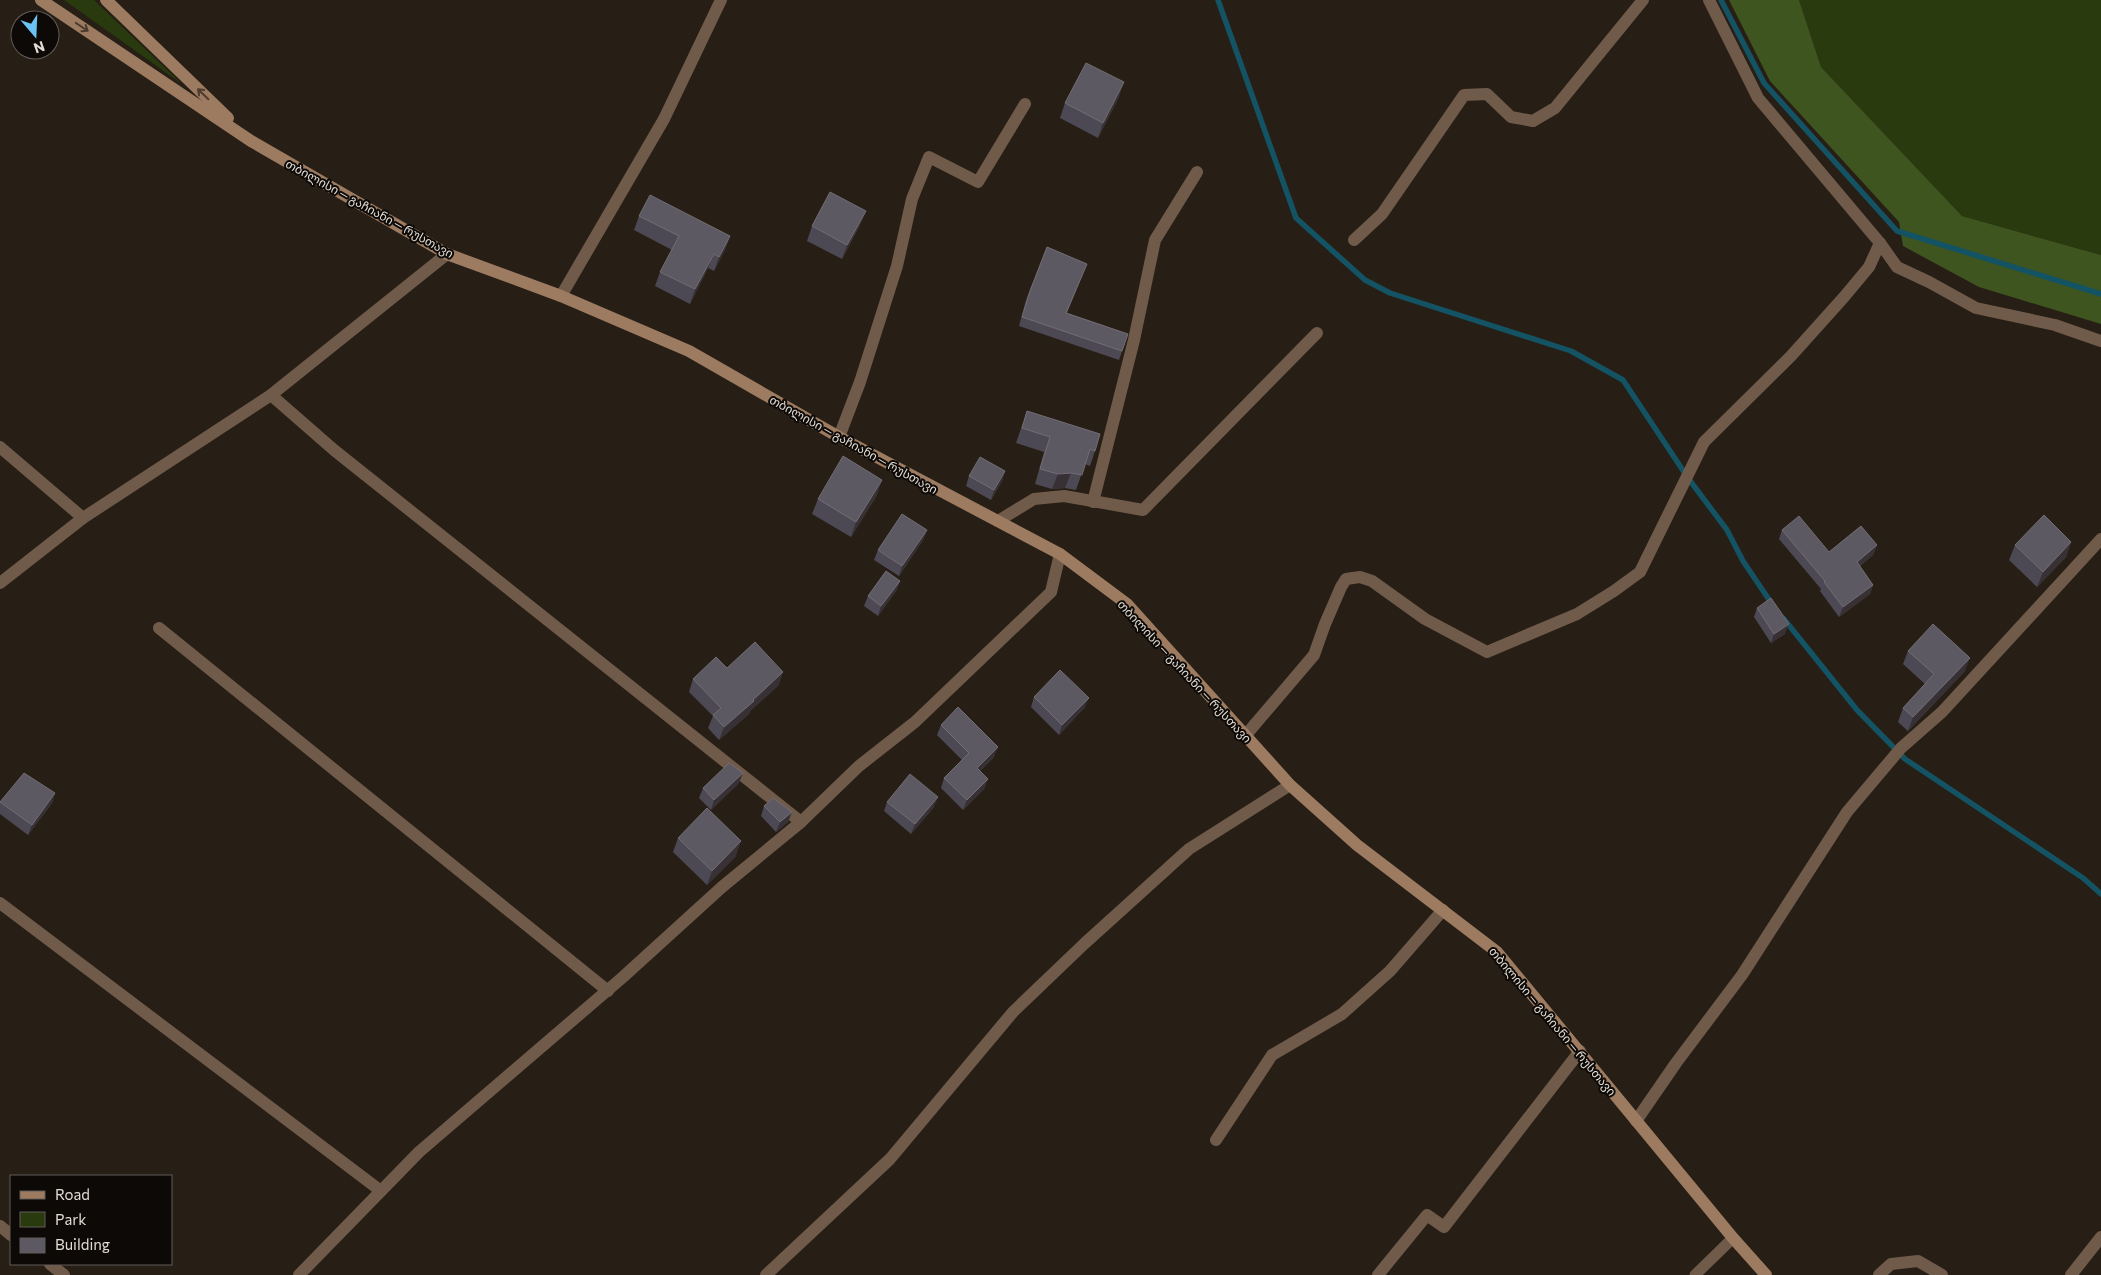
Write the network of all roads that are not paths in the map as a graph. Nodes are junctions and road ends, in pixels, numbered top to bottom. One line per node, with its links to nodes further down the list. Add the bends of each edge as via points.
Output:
1 (41, 0): 7 (main road, თბილისი — გაჩიანი — რუსთავი, one-way to 7)
2 (106, 0): 7 (main road, თბილისი — გაჩიანი — რუსთავი, one-way to 2)
3 (721, 0): 12 (street, via 664,119)
4 (1643, 0): 9 (street, via 1555,108 1533,120 1511,117 1487,94 1464,95 1382,214)
5 (1709, 0): 10 (street, via 1758,98)
6 (1025, 104): 16 (street, via 978,182 929,157 912,199 897,266)
7 (251, 141): 11 (main road, თბილისი — გაჩიანი — რუსთავი)
8 (1197, 172): 18 (street, via 1155,240 1134,340)
9 (1354, 240)
10 (1880, 243): 14 (street, via 1897,267 1976,308 2055,325); 25 (street, via 1869,267 1844,297 1791,356 1704,442 1640,572 1577,614 1487,652 1425,619 1372,581 1360,577 1346,579 1314,655)
11 (447, 254): 12 (main road, თბილისი — გაჩიანი — რუსთავი); 15 (street)
12 (561, 296): 16 (main road, თბილისი — გაჩიანი — რუსთავი, via 689,351)
13 (1317, 333): 18 (street, via 1143,510)
14 (2101, 341)
15 (271, 395): 19 (street); 27 (street, via 334,450)
16 (840, 437): 20 (main road, თბილისი — გაჩიანი — რუსთავი)
17 (0, 447): 19 (street)
18 (1093, 502): 20 (street, via 1064,496 1034,499)
19 (83, 518): 23 (street)
20 (998, 521): 22 (main road, თბილისი — გაჩიანი — რუსთავი)
21 (2101, 539): 32 (street, via 1942,712 1901,748 1847,812 1742,976)
22 (1060, 554): 25 (main road, თბილისი — გაჩიანი — რუსთავი, via 1127,604); 27 (street, via 1051,592 915,722 858,766)
23 (0, 583)
24 (160, 628): 30 (street)
25 (1245, 736): 26 (main road, თბილისი — გაჩიანი — რუსთავი)
26 (1290, 784): 29 (main road, თბილისი — გაჩიანი — რუსთავი, via 1357,845); 42 (street, via 1189,849 1084,944 1013,1012 890,1159)
27 (801, 822): 30 (street, via 722,887)
28 (0, 903): 34 (street)
29 (1444, 910): 31 (main road, თბილისი — გაჩიანი — რუსთავი, via 1497,952); 33 (street, via 1390,970 1342,1014 1272,1054)
30 (608, 990): 34 (street, via 419,1152)
31 (1580, 1051): 32 (main road, თბილისი — გაჩიანი — რუსთავი); 43 (street, via 1444,1227 1427,1215)
32 (1636, 1121): 38 (main road, თბილისი — გაჩიანი — რუსთავი)
33 (1216, 1140)
34 (381, 1191): 41 (street)
35 (0, 1226): 36 (street)
36 (10, 1234)
37 (2101, 1237): 48 (street)
38 (1733, 1238): 44 (lane); 45 (main road, თბილისი — გაჩიანი — რუსთავი)
39 (51, 1265): 40 (street)
40 (64, 1275)
41 (299, 1275)
42 (766, 1275)
43 (1378, 1275)
44 (1696, 1275)
45 (1766, 1275)
46 (1879, 1275): 47 (street, via 1891,1264 1918,1261)
47 (1942, 1275)
48 (2071, 1275)

